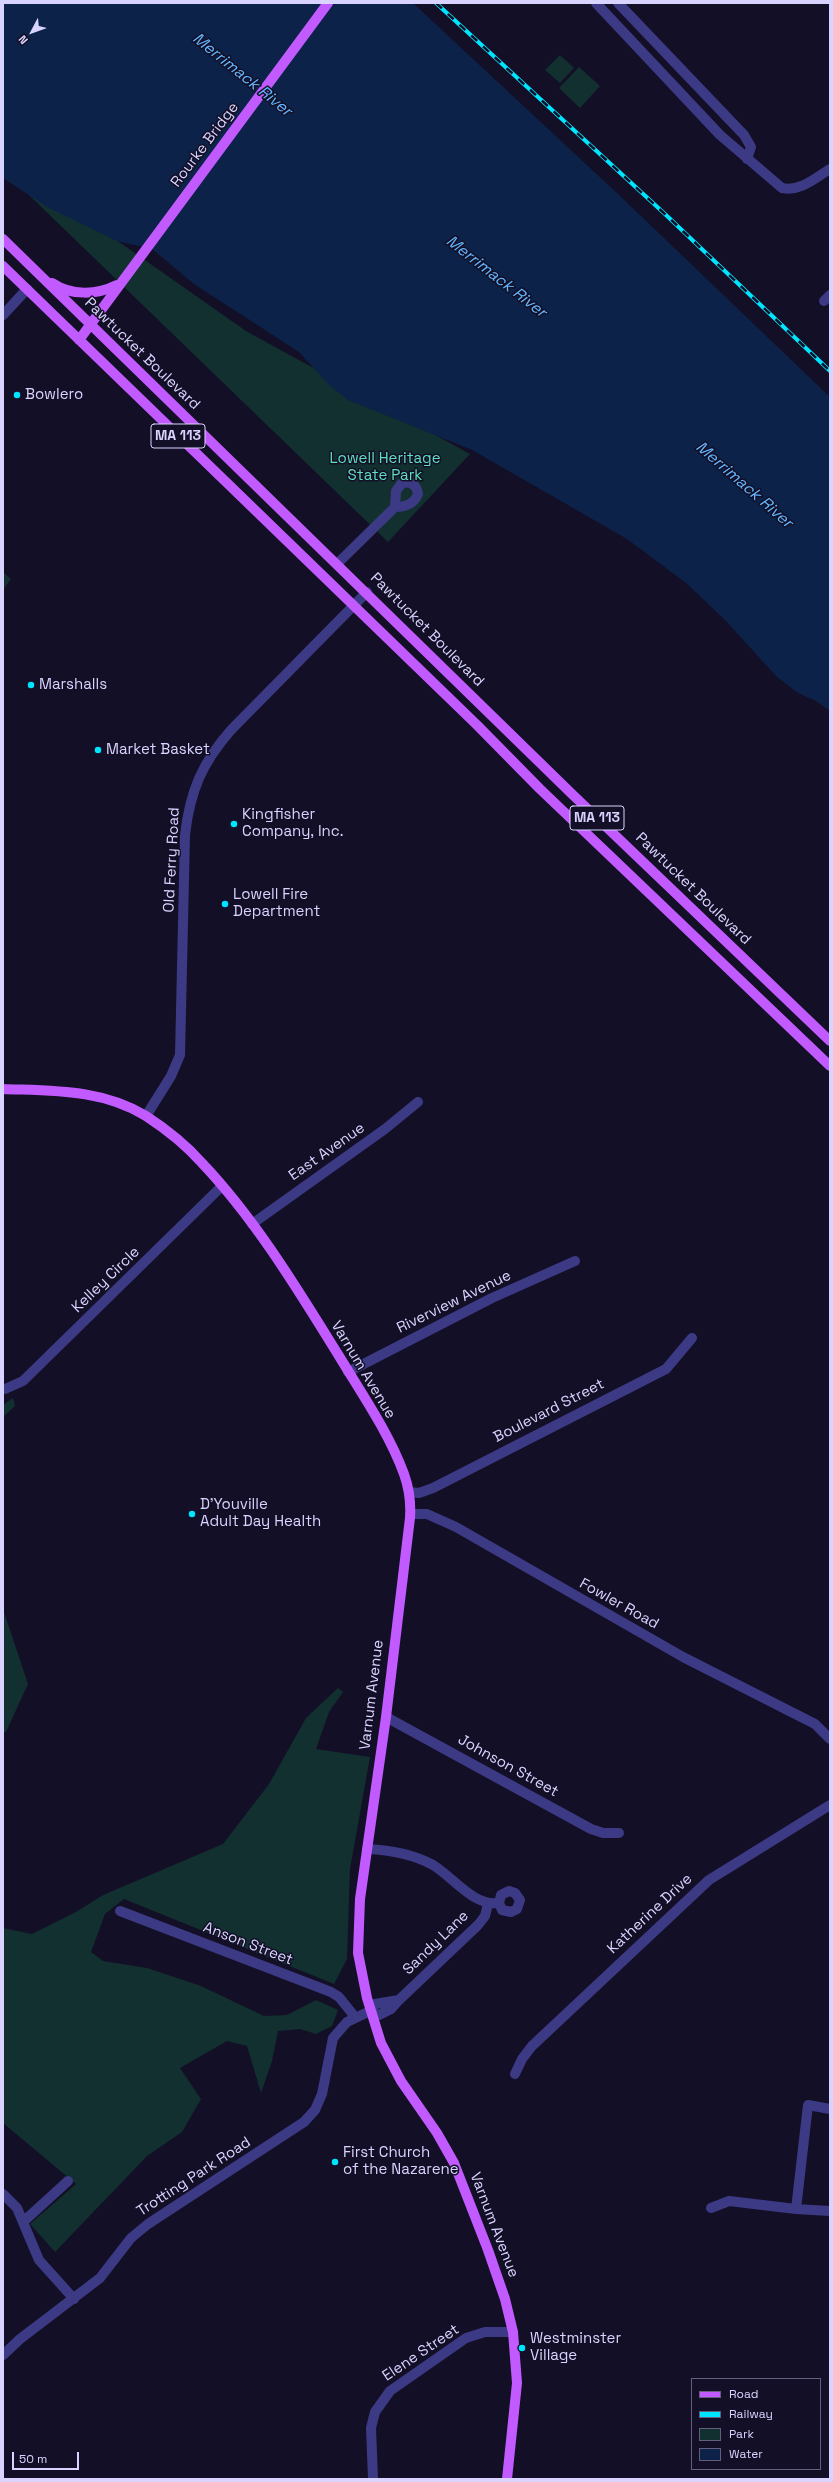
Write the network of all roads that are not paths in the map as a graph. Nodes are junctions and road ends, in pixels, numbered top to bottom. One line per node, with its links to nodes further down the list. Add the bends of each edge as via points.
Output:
1 (328, 3): 9 (main road, Rourke Bridge)
2 (596, 3): 4 (street, via 720,135)
3 (618, 3): 4 (street, via 744,135 751,147)
4 (747, 159): 5 (street, via 782,188 791,190 798,189)
5 (830, 169)
6 (3, 239): 8 (main road, Pawtucket Boulevard / MA 113)
7 (3, 266): 10 (main road, MA 113)
8 (31, 267): 9 (main road, Rourke Bridge, via 66,290 97,293); 12 (main road, Pawtucket Boulevard / MA 113)
9 (119, 284): 12 (main road, Rourke Bridge)
10 (27, 289): 11 (street); 13 (main road, MA 113)
11 (3, 315)
12 (89, 325): 13 (main road, Rourke Bridge); 15 (main road, Pawtucket Boulevard / MA 113)
13 (79, 340): 17 (main road, MA 113)
14 (395, 507): 15 (street)
15 (338, 563): 16 (main road, Pawtucket Boulevard / MA 113)
16 (366, 592): 17 (street, Old Ferry Road); 18 (main road, Pawtucket Boulevard / MA 113, via 578,800)
17 (353, 605): 19 (main road, MA 113, via 540,790); 22 (street, Old Ferry Road, via 231,730 212,751 202,769 188,810 185,834 180,1055 171,1076)
18 (830, 1041)
19 (830, 1066)
20 (3, 1089): 22 (main road, Varnum Avenue, via 91,1094 120,1102)
21 (418, 1102): 24 (street, East Avenue, via 385,1129)
22 (146, 1116): 23 (main road, Varnum Avenue, via 189,1149)
23 (222, 1186): 24 (main road, Varnum Avenue); 28 (street, Kelley Circle, via 129,1280 23,1381)
24 (252, 1224): 27 (main road, Varnum Avenue, via 289,1276)
25 (575, 1261): 27 (street, Riverview Avenue, via 492,1298)
26 (692, 1338): 29 (street, Boulevard Street, via 666,1369 433,1488 419,1493)
27 (348, 1372): 29 (main road, Varnum Avenue, via 398,1460)
28 (5, 1389)
29 (409, 1492): 30 (main road, Varnum Avenue)
30 (410, 1514): 31 (main road, Varnum Avenue); 32 (street, Fowler Road, via 436,1516 683,1657 815,1724)
31 (386, 1717): 34 (street, Johnson Street, via 591,1829 603,1833); 35 (main road, Varnum Avenue)
32 (830, 1739)
33 (830, 1805): 41 (street, Katherine Drive, via 709,1880 532,2046)
34 (619, 1833)
35 (368, 1849): 37 (street, via 404,1853 432,1865 477,1899); 39 (main road, Varnum Avenue, via 357,1940)
36 (498, 1903): 37 (street)
37 (488, 1904): 39 (street, Sandy Lane, via 485,1916 478,1925 399,2000 375,2004)
38 (120, 1911): 40 (street, Anson Street, via 331,1992 339,1996)
39 (370, 2011): 40 (street, Trotting Park Road); 50 (main road, Varnum Avenue, via 391,2064 443,2143 462,2180 498,2278)
40 (355, 2017): 49 (street, Trotting Park Road, via 333,2038 322,2094 315,2110 304,2122 148,2224 131,2238 100,2278)
41 (515, 2074)
42 (830, 2109): 46 (street, via 808,2105)
43 (68, 2181): 48 (street)
44 (3, 2194): 48 (street, via 16,2208)
45 (712, 2208): 46 (street, via 729,2200)
46 (796, 2209): 47 (street)
47 (830, 2211)
48 (23, 2222): 49 (street, via 39,2260)
49 (74, 2299): 51 (street, Trotting Park Road, via 20,2339)
50 (512, 2332): 52 (street, Elene Street, via 485,2332 466,2338 390,2391 375,2412 371,2428); 53 (main road, Varnum Avenue, via 517,2395)
51 (3, 2355)
52 (373, 2479)
53 (507, 2479)

